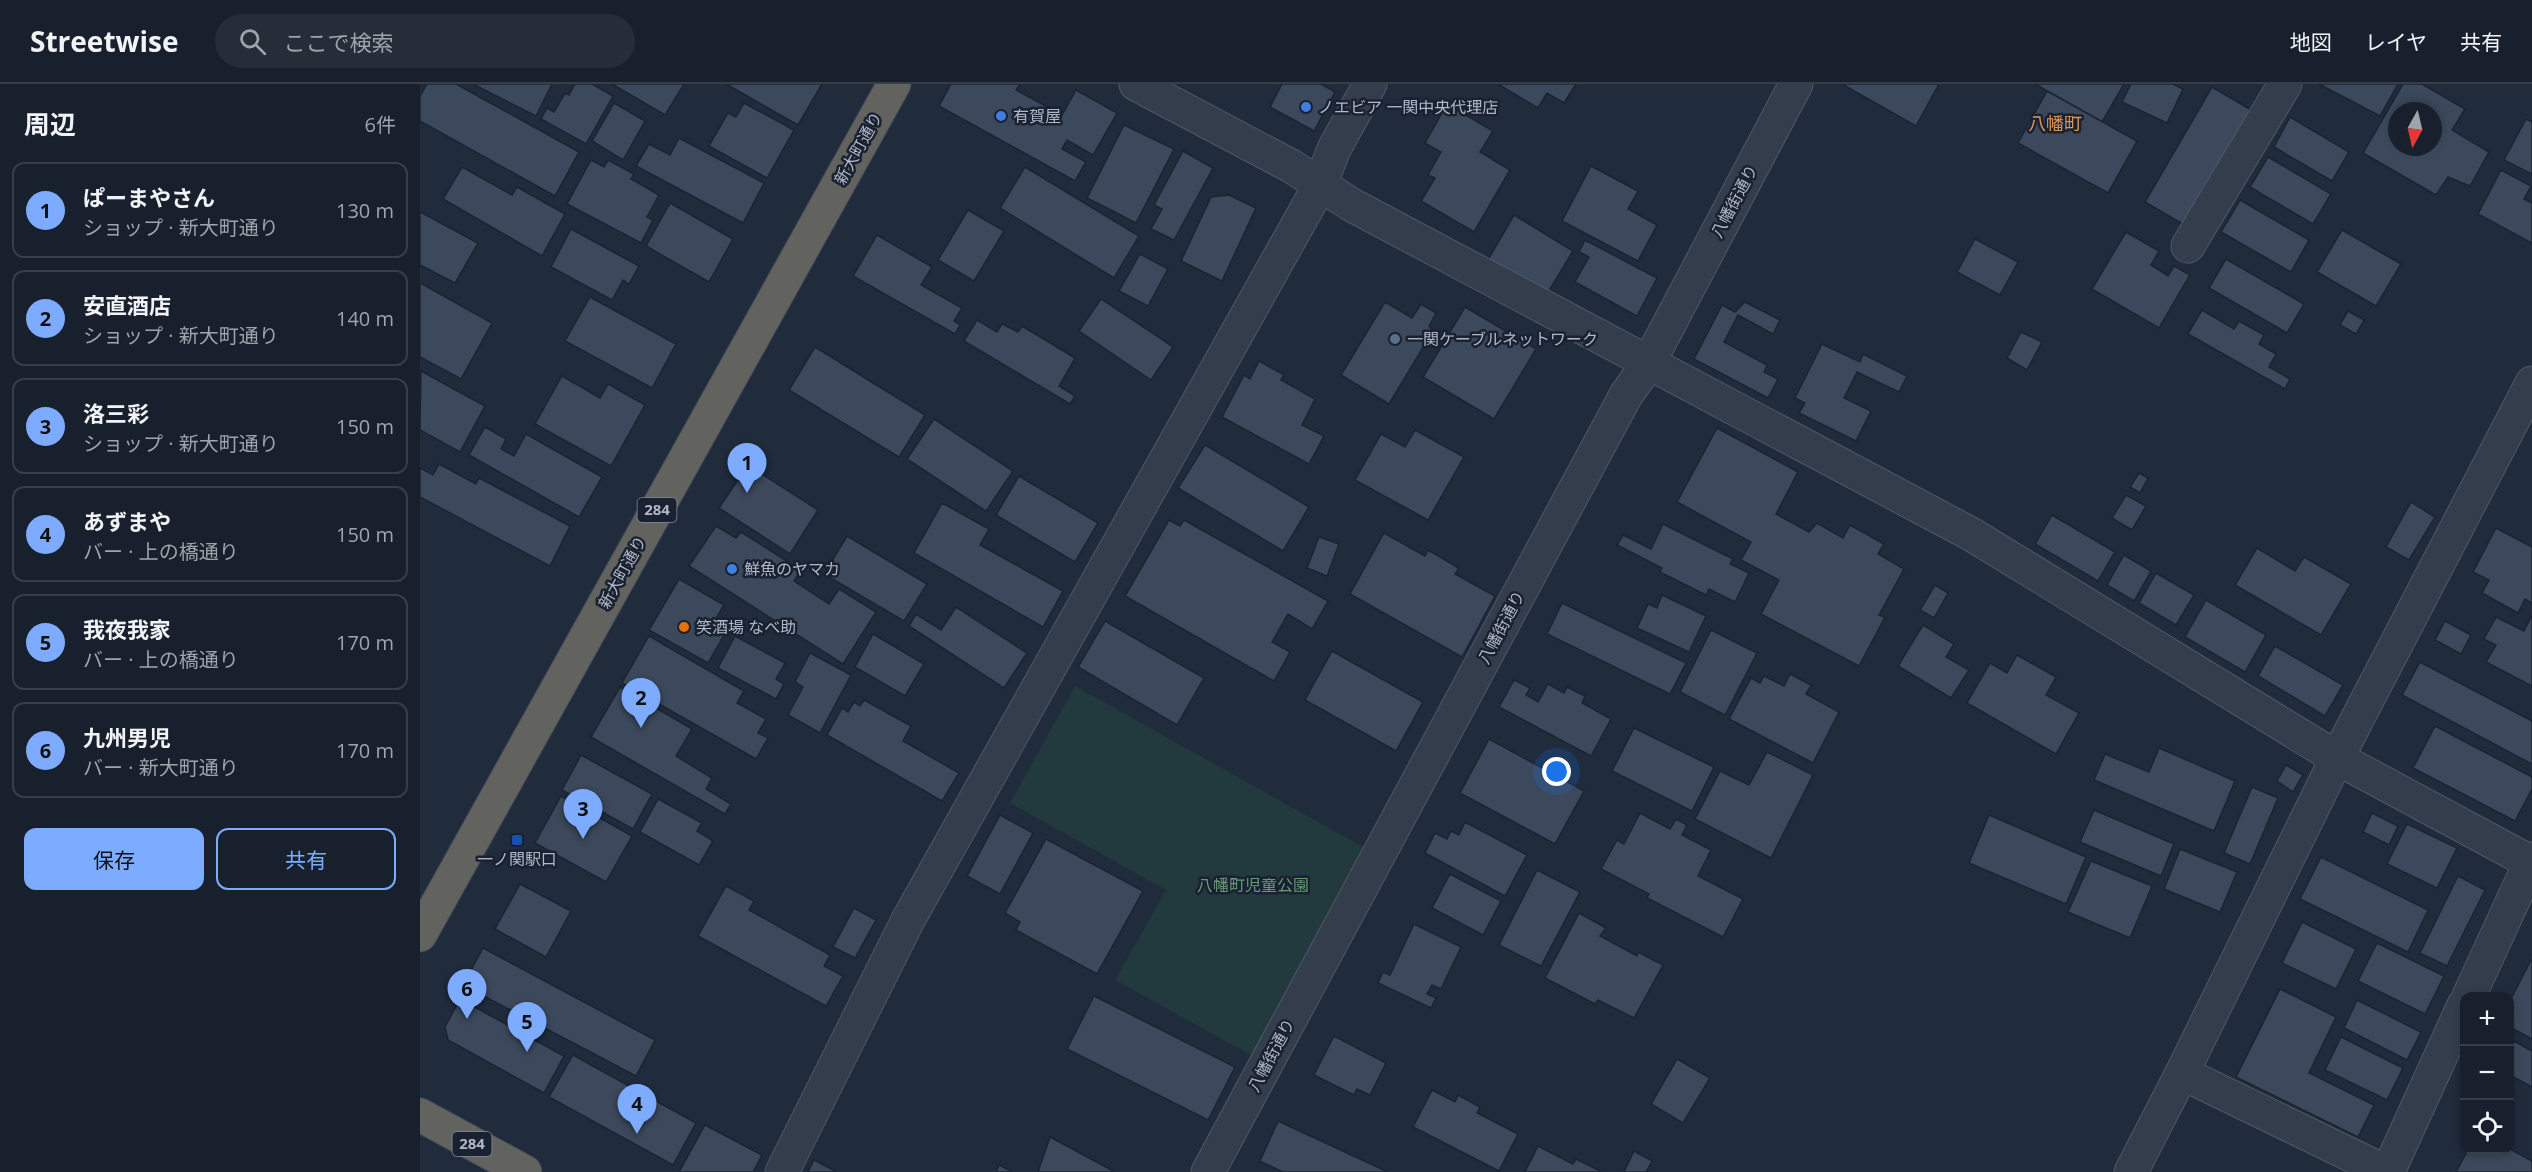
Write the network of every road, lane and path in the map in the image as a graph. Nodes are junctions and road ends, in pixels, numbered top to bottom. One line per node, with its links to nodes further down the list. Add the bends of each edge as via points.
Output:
1 (894, 84): 12 (highway, 新大町通り / 284)
2 (1136, 84): 6 (street)
3 (1370, 84): 6 (street, via 1334,149)
4 (1796, 84): 8 (street, 八幡街通り)
5 (2285, 84): 7 (street)
6 (1320, 185): 8 (street); 18 (street, via 908,920)
7 (2188, 246)
8 (1648, 364): 10 (street, via 1971,534); 19 (street, 八幡街通り, via 1626,395)
9 (2532, 384): 10 (street)
10 (2337, 758): 11 (street); 15 (street)
11 (2531, 861): 13 (street)
12 (420, 935)
13 (2471, 992)
14 (2460, 1014): 21 (street)
15 (2182, 1073): 20 (street); 21 (street)
16 (420, 1115): 17 (highway, 284)
17 (525, 1172)
18 (782, 1172)
19 (1208, 1172)
20 (2131, 1172)
21 (2387, 1172)

